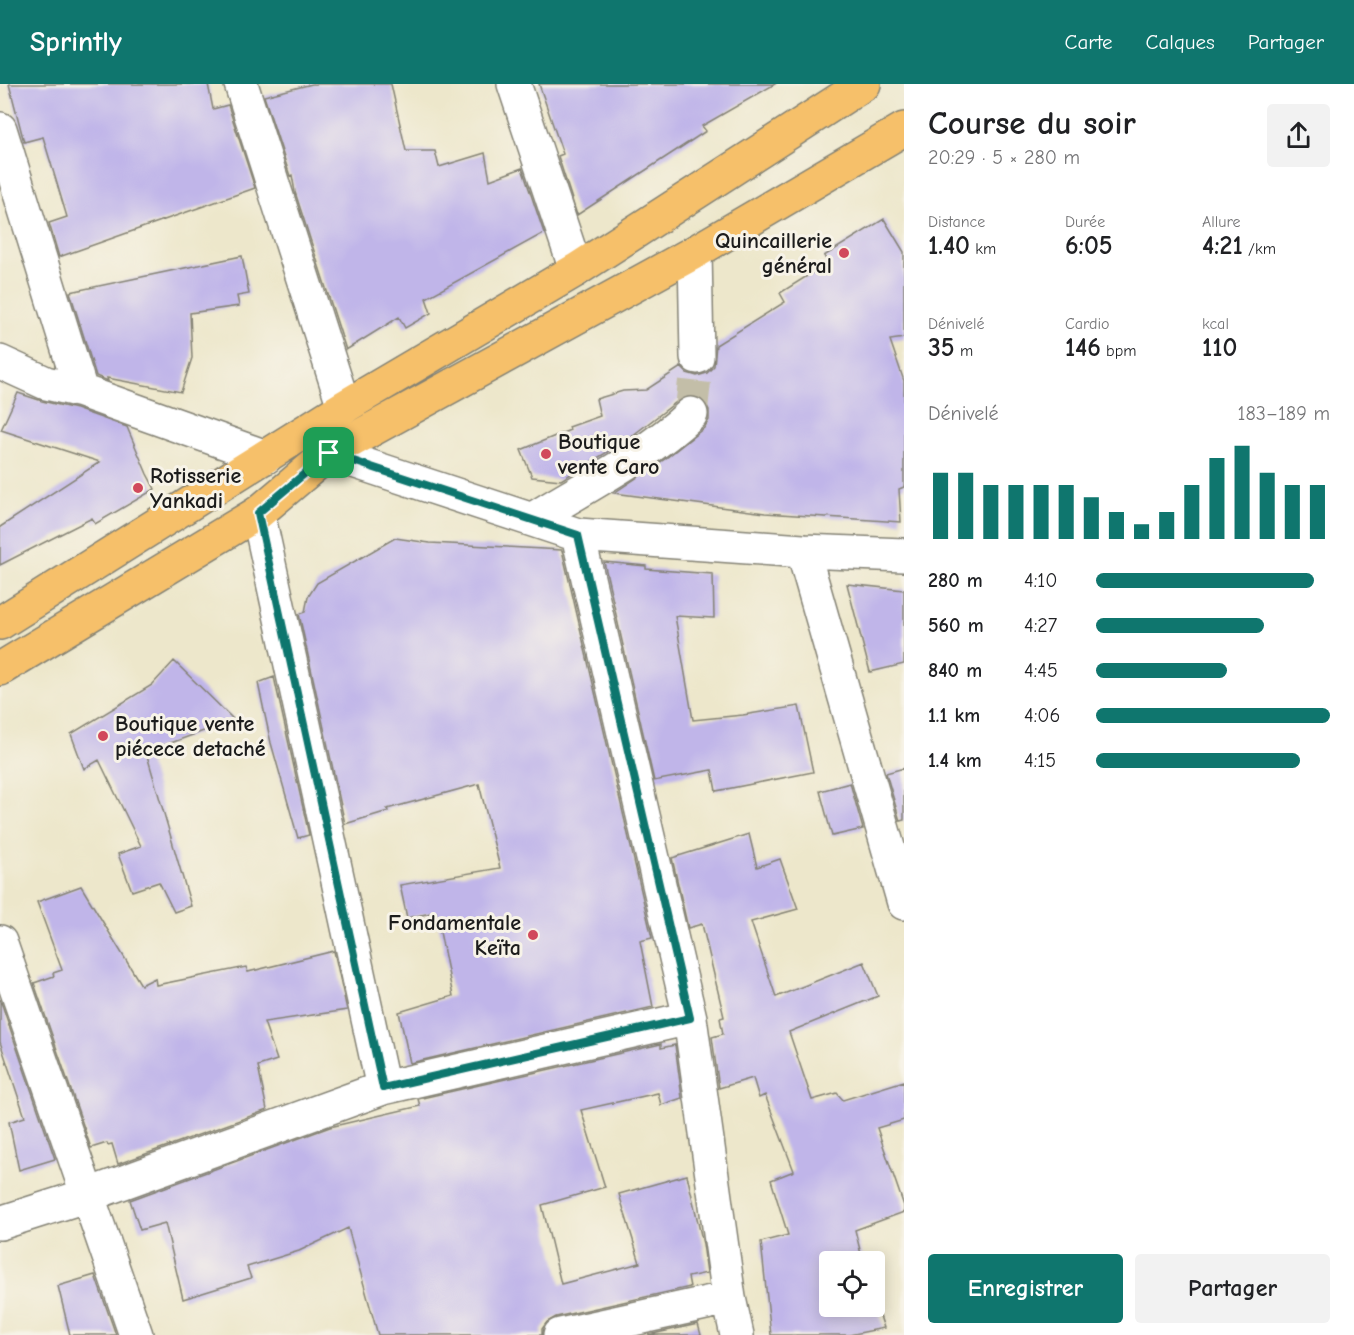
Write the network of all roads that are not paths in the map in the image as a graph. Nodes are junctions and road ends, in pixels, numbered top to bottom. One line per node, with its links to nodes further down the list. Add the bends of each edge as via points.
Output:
1 (241, 84): 11 (street)
2 (514, 84): 7 (street)
3 (864, 84): 7 (main road)
4 (0, 129): 10 (street)
5 (904, 129): 6 (main road)
6 (695, 252): 8 (street); 13 (main road)
7 (576, 270): 11 (main road)
8 (697, 357)
9 (0, 362): 10 (street, via 46,383)
10 (81, 391): 14 (street)
11 (344, 407): 14 (main road)
12 (691, 414): 16 (street, via 651,447)
13 (329, 453): 15 (main road); 16 (street)
14 (266, 457): 20 (main road)
15 (258, 513): 21 (main road); 25 (street)
16 (533, 519): 17 (street)
17 (578, 535): 18 (street); 24 (street)
18 (803, 551): 19 (street); 22 (street)
19 (904, 555)
20 (0, 623)
21 (0, 669)
22 (904, 903)
23 (0, 942): 26 (street)
24 (690, 1018): 25 (street); 28 (street)
25 (383, 1088): 26 (street)
26 (88, 1195): 27 (street); 29 (street)
27 (0, 1223)
28 (729, 1298): 30 (street); 31 (street)
29 (136, 1335)
30 (560, 1335)
31 (737, 1335)

